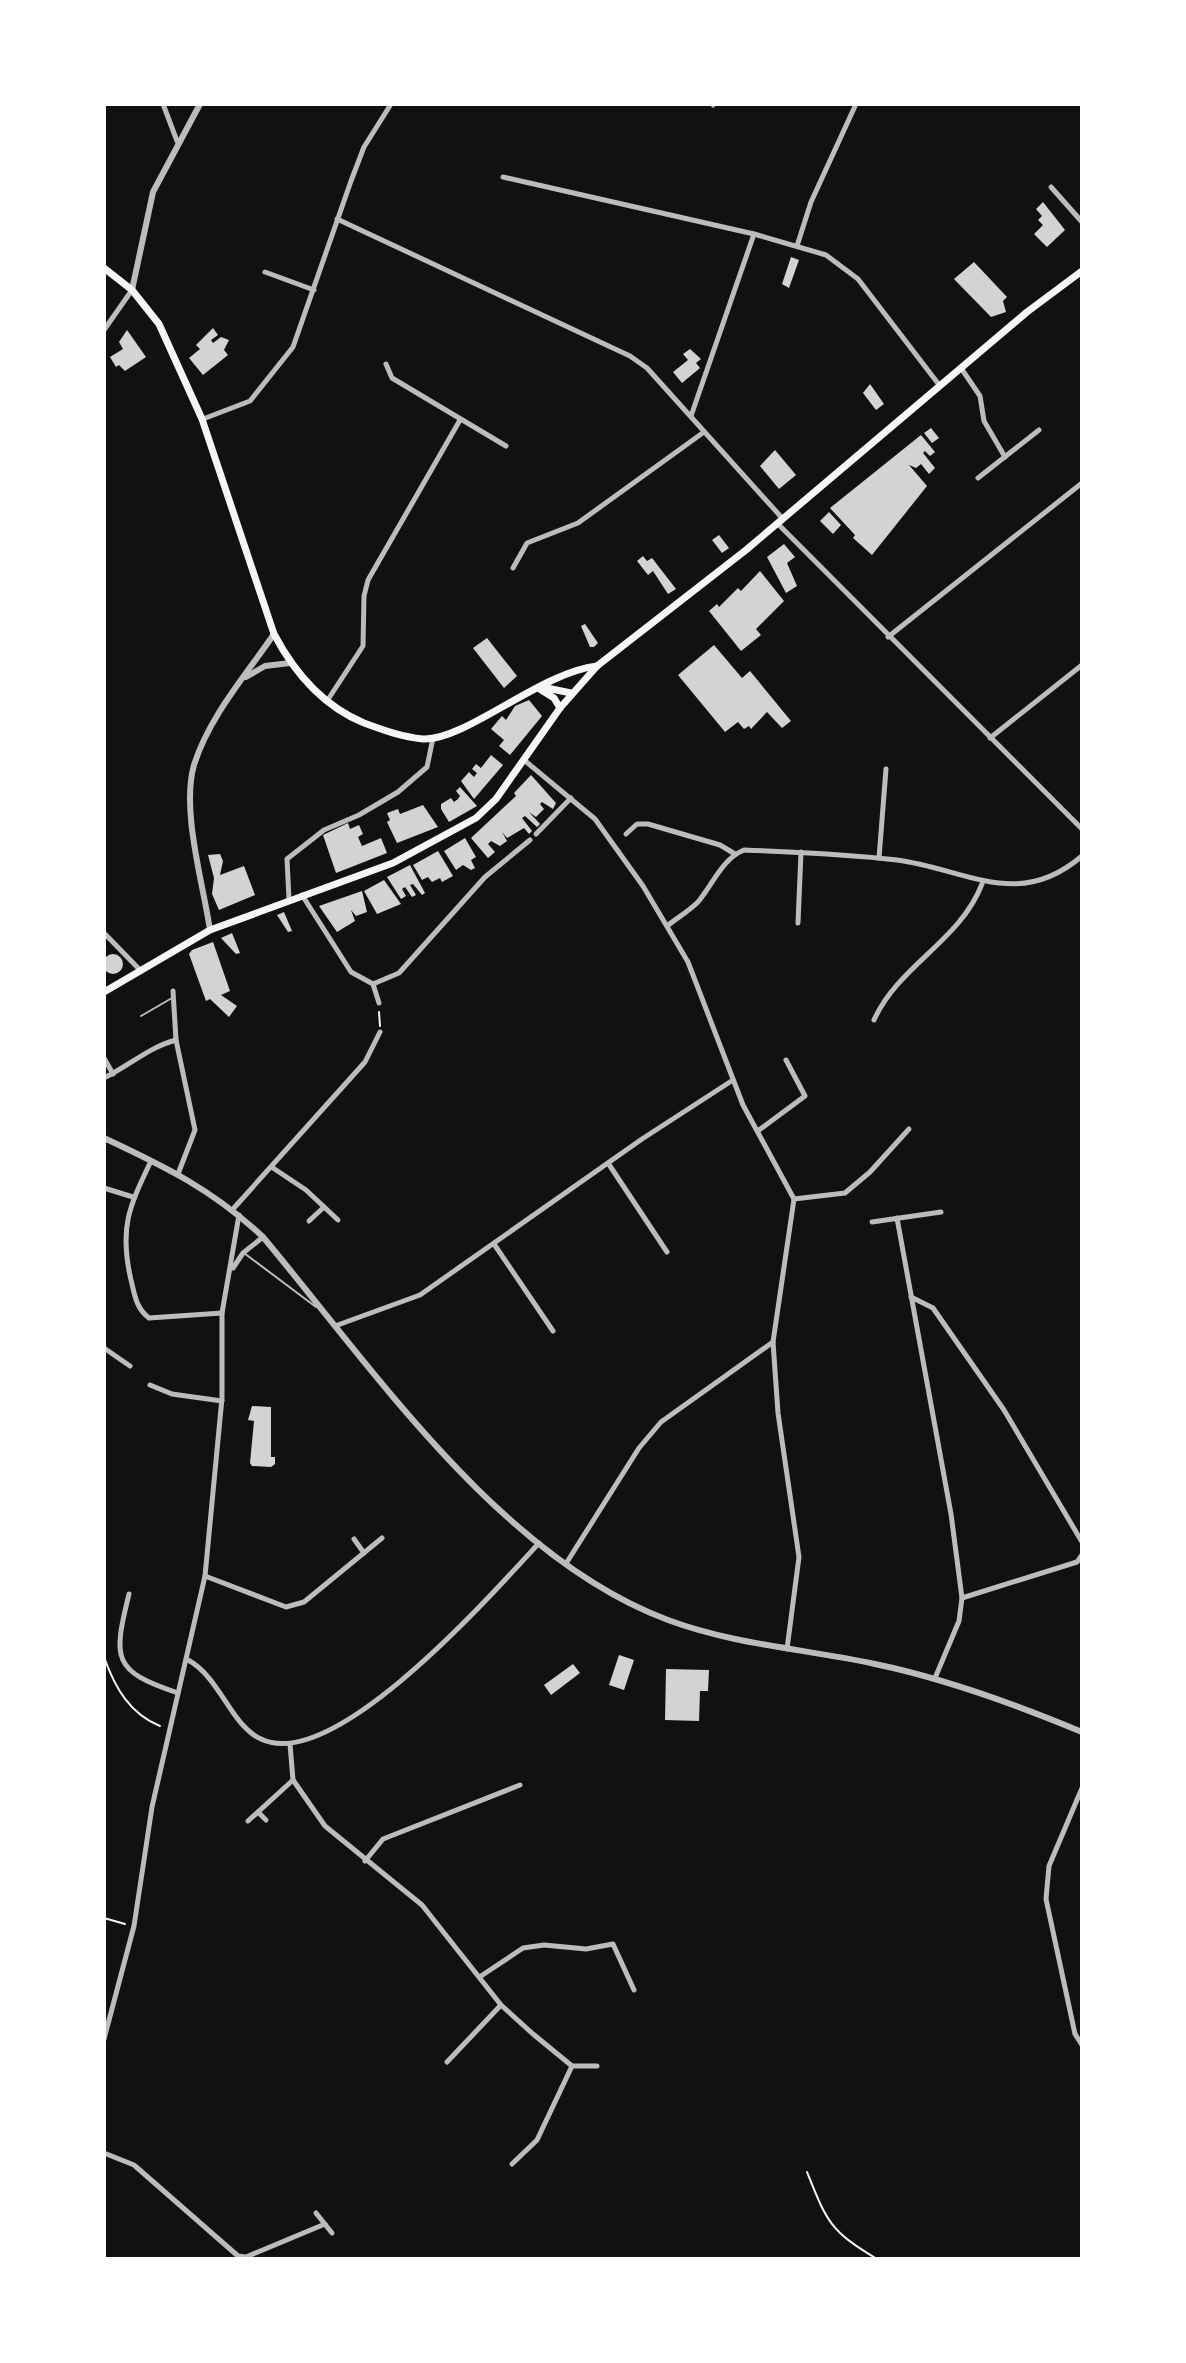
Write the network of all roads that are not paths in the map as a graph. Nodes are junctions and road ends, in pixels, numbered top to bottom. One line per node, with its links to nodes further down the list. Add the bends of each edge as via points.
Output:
1 (163, 104): 5 (street)
2 (200, 104): 5 (street)
3 (391, 104): 8 (street, via 364,147)
4 (856, 104): 11 (street)
5 (177, 141): 15 (street, via 153,192)
6 (503, 177): 10 (street)
7 (1051, 187): 9 (street)
8 (337, 219): 16 (street); 21 (street, via 630,356)
9 (1082, 222)
10 (754, 234): 11 (street); 21 (street)
11 (797, 246): 20 (street, via 838,261 858,279)
12 (104, 268): 15 (main road)
13 (1082, 271): 19 (main road)
14 (265, 272): 16 (street)
15 (132, 290): 17 (street); 22 (main road, via 159,324)
16 (314, 290): 22 (street, via 293,347 273,377 250,401)
17 (104, 330)
18 (386, 364): 23 (street, via 392,378)
19 (961, 368): 20 (main road); 27 (street, via 980,396 984,421)
20 (940, 386): 30 (main road)
21 (691, 416): 25 (street)
22 (202, 419): 32 (main road)
23 (460, 420): 26 (street); 40 (street, via 368,580 363,646)
24 (1039, 430): 27 (street)
25 (704, 432): 30 (street); 31 (street, via 578,523 527,543)
26 (506, 446)
27 (1005, 457): 28 (street)
28 (978, 478)
29 (1082, 483): 33 (street)
30 (780, 522): 33 (street); 36 (main road)
31 (513, 568)
32 (274, 634): 34 (main road); 37 (street)
33 (888, 637): 43 (street)
34 (290, 663): 37 (street, via 265,666); 40 (main road)
35 (1082, 665): 43 (street)
36 (597, 666): 38 (main road); 39 (main road)
37 (243, 679): 60 (street, via 211,728 194,767 190,803)
38 (536, 687): 39 (main road); 41 (main road); 42 (main road)
39 (571, 693): 41 (main road)
40 (327, 701): 42 (main road, via 388,732)
41 (560, 708): 44 (main road)
42 (433, 738): 57 (street, via 427,767 398,792 324,830 287,859)
43 (990, 738): 47 (street)
44 (524, 760): 46 (street); 56 (main road, via 496,799 455,832 393,863)
45 (886, 769): 54 (street)
46 (571, 798): 48 (street); 59 (street, via 609,837)
47 (1082, 829)
48 (536, 834)
49 (626, 834): 52 (street, via 637,824 648,824)
50 (530, 840): 63 (street, via 485,877 399,973)
51 (801, 852): 52 (street); 54 (street); 58 (street)
52 (735, 854): 59 (street, via 696,904)
53 (1082, 856): 55 (street, via 1066,870 1035,882)
54 (879, 858): 55 (street, via 931,867)
55 (982, 884): 68 (street, via 957,928 899,982)
56 (302, 895): 57 (main road); 63 (street, via 351,972)
57 (289, 899): 60 (main road)
58 (798, 923)
59 (667, 926): 75 (street, via 707,1005)
60 (210, 930): 62 (main road)
61 (104, 933): 62 (street)
62 (141, 971): 64 (main road)
63 (373, 984): 66 (street)
64 (104, 992)
65 (173, 994): 67 (lane); 70 (street)
66 (379, 1003)
67 (141, 1016)
68 (874, 1020)
69 (380, 1032): 81 (street, via 371,1056)
70 (176, 1040): 73 (street, via 155,1045); 82 (street, via 195,1130)
71 (104, 1058): 73 (street)
72 (786, 1060): 77 (street, via 805,1092 803,1098)
73 (113, 1074): 74 (street)
74 (104, 1078)
75 (733, 1080): 77 (street); 80 (street)
76 (909, 1129): 85 (street, via 845,1193)
77 (759, 1130): 85 (street)
78 (104, 1138): 79 (street)
79 (151, 1161): 82 (street); 84 (street)
80 (608, 1163): 94 (street); 95 (street)
81 (273, 1168): 86 (street); 87 (street)
82 (178, 1174): 87 (street)
83 (104, 1188): 84 (street)
84 (133, 1198): 99 (street, via 124,1246 138,1310 149,1318)
85 (794, 1199): 103 (street)
86 (324, 1207): 90 (street); 91 (street)
87 (236, 1212): 93 (street); 97 (street)
88 (941, 1212): 89 (street)
89 (897, 1218): 92 (street); 98 (street)
90 (338, 1220)
91 (309, 1221)
92 (872, 1222)
93 (263, 1237): 96 (street); 100 (street)
94 (494, 1244): 101 (street, via 413,1299); 102 (street)
95 (667, 1252)
96 (243, 1253): 97 (street); 100 (lane)
97 (232, 1268): 99 (street)
98 (911, 1297): 110 (street, via 933,1308 1004,1410); 117 (street)
99 (222, 1313): 107 (street)
100 (325, 1313): 101 (street)
101 (335, 1326): 111 (street, via 446,1457)
102 (553, 1331)
103 (773, 1342): 114 (street, via 661,1422); 118 (street, via 799,1557)
104 (104, 1348): 105 (street)
105 (130, 1366)
106 (150, 1385): 107 (street, via 172,1394)
107 (222, 1401): 115 (street)
108 (382, 1538): 112 (street)
109 (354, 1539): 112 (street)
110 (1082, 1542)
111 (539, 1543): 114 (street); 123 (street, via 445,1641 388,1691 329,1732)
112 (364, 1553): 115 (street, via 294,1606)
113 (1082, 1555): 117 (street, via 1077,1562)
114 (567, 1562): 118 (street, via 609,1592 667,1620 725,1639)
115 (205, 1576): 119 (street)
116 (129, 1594): 121 (street, via 119,1638 124,1663 138,1678)
117 (962, 1598): 120 (street, via 959,1621)
118 (787, 1650): 120 (street)
119 (188, 1660): 121 (street); 123 (street, via 206,1672 255,1736)
120 (935, 1678): 122 (street)
121 (178, 1693): 134 (street, via 152,1807 134,1926)
122 (1082, 1732)
123 (290, 1744): 124 (street)
124 (293, 1780): 127 (street); 130 (street, via 325,1826)
125 (520, 1785): 130 (street, via 383,1839)
126 (1082, 1788): 135 (street, via 1049,1866 1046,1899)
127 (258, 1812): 128 (street); 129 (street)
128 (266, 1820)
129 (248, 1821)
130 (365, 1861): 131 (street, via 422,1905)
131 (481, 1976): 132 (street, via 523,1948 613,1944); 133 (street)
132 (634, 1990)
133 (501, 2005): 136 (street); 137 (street)
134 (104, 2039)
135 (1082, 2045)
136 (447, 2062)
137 (572, 2066): 138 (street); 140 (street, via 537,2140)
138 (597, 2066)
139 (104, 2153): 142 (street, via 134,2165 238,2256)
140 (512, 2164)
141 (316, 2213): 142 (street)
142 (325, 2224): 143 (street)
143 (332, 2233)

